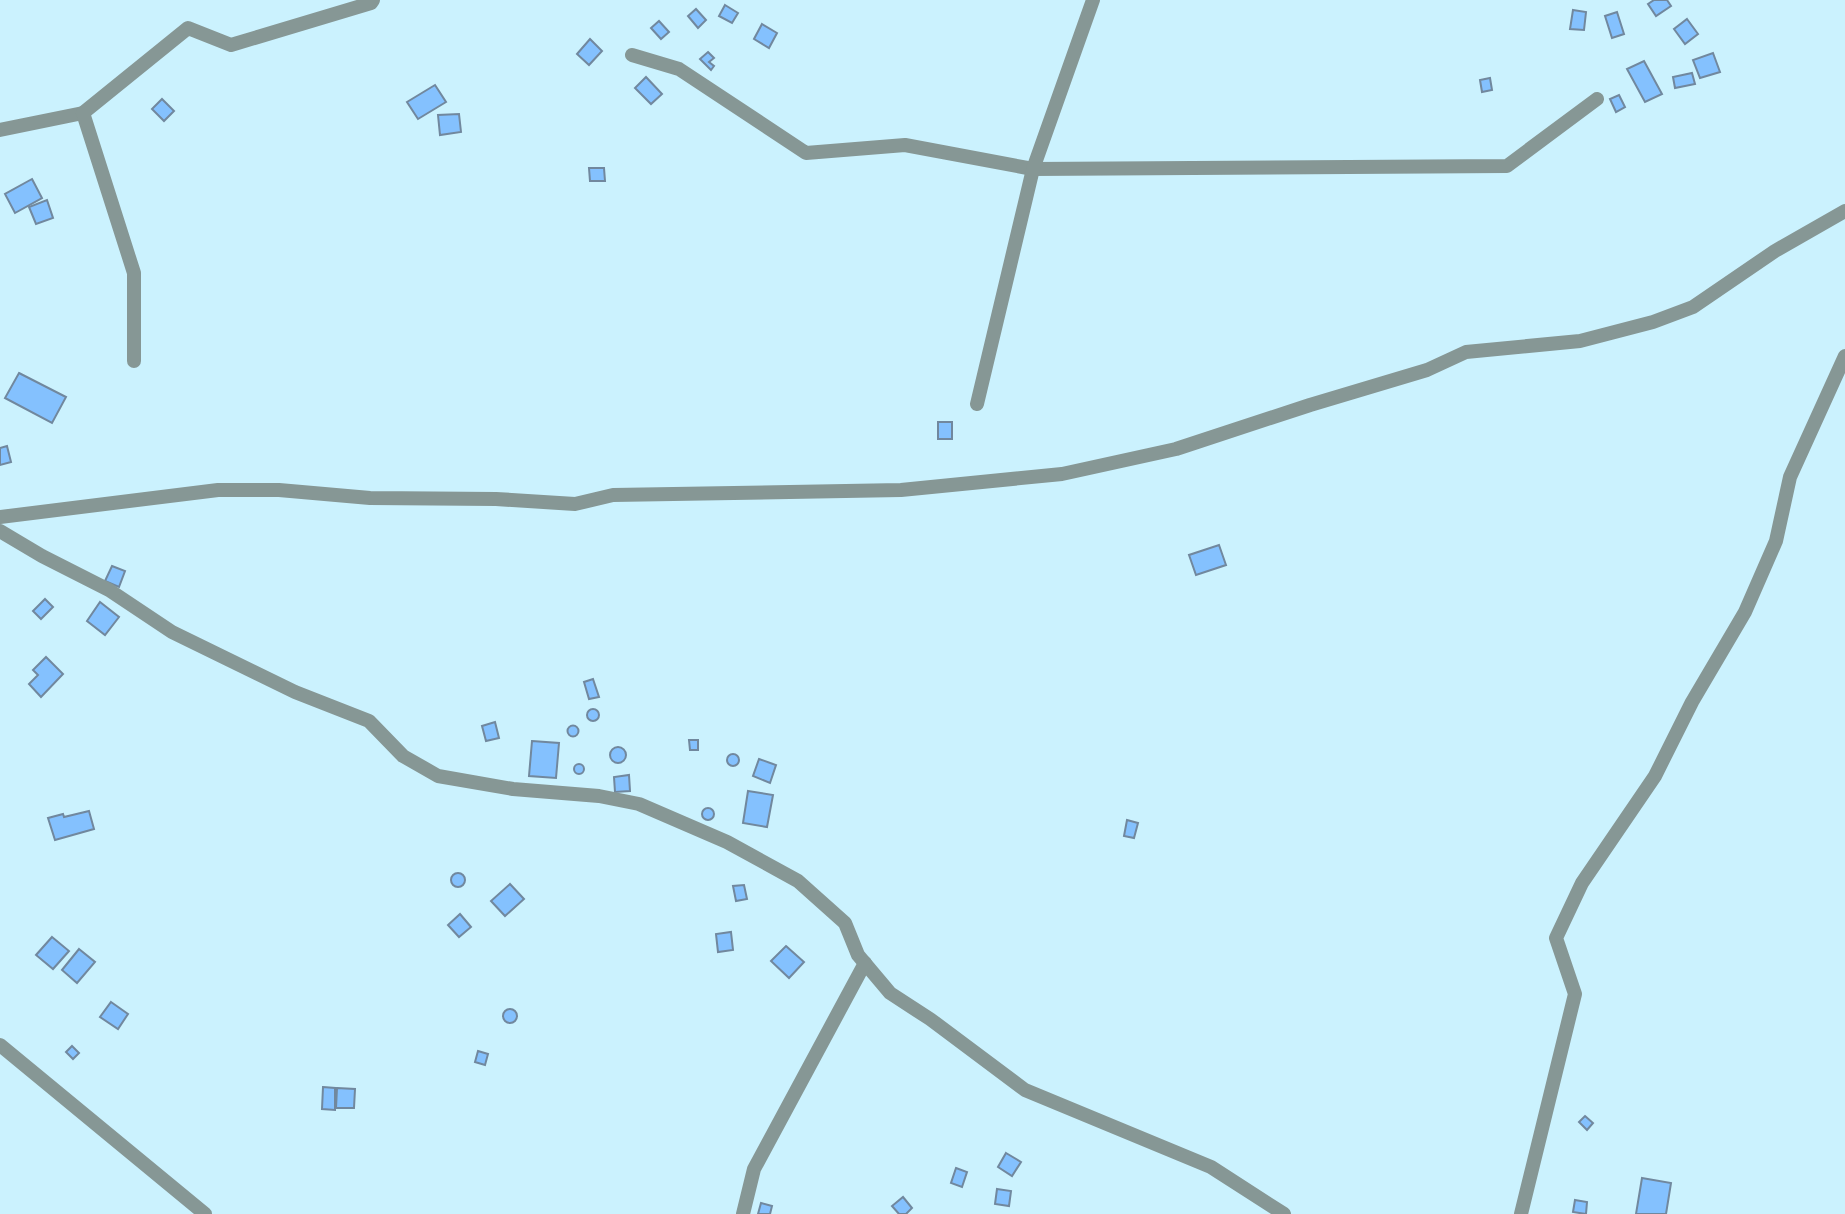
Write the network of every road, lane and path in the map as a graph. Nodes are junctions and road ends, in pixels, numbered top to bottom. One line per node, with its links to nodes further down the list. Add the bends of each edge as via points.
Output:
1 (373, 0): 5 (street, via 231,45 188,29)
2 (1093, 0): 7 (street)
3 (632, 55): 7 (street, via 679,69 806,153 905,145)
4 (1597, 99): 7 (street, via 1507,166)
5 (83, 113): 6 (street); 10 (street, via 134,273)
6 (0, 130)
7 (1033, 169): 11 (street)
8 (1845, 211): 12 (street, via 1775,251 1693,307 1653,322 1580,341 1466,352 1427,370 1176,449 1062,474 901,490 613,495 575,504 218,490)
9 (1845, 356): 19 (street, via 1790,477 1776,541 1745,612 1655,776 1582,883 1556,938 1575,993)
10 (134, 361)
11 (977, 404)
12 (0, 517)
13 (0, 531): 14 (street, via 109,590 172,632 295,692 369,721 403,756 438,776 639,804 727,842 797,881 845,923)
14 (865, 963): 17 (street, via 754,1169); 18 (street, via 890,993 1025,1090 1211,1167)
15 (0, 1045): 16 (street)
16 (205, 1214)
17 (743, 1214)
18 (1284, 1214)
19 (1521, 1214)

